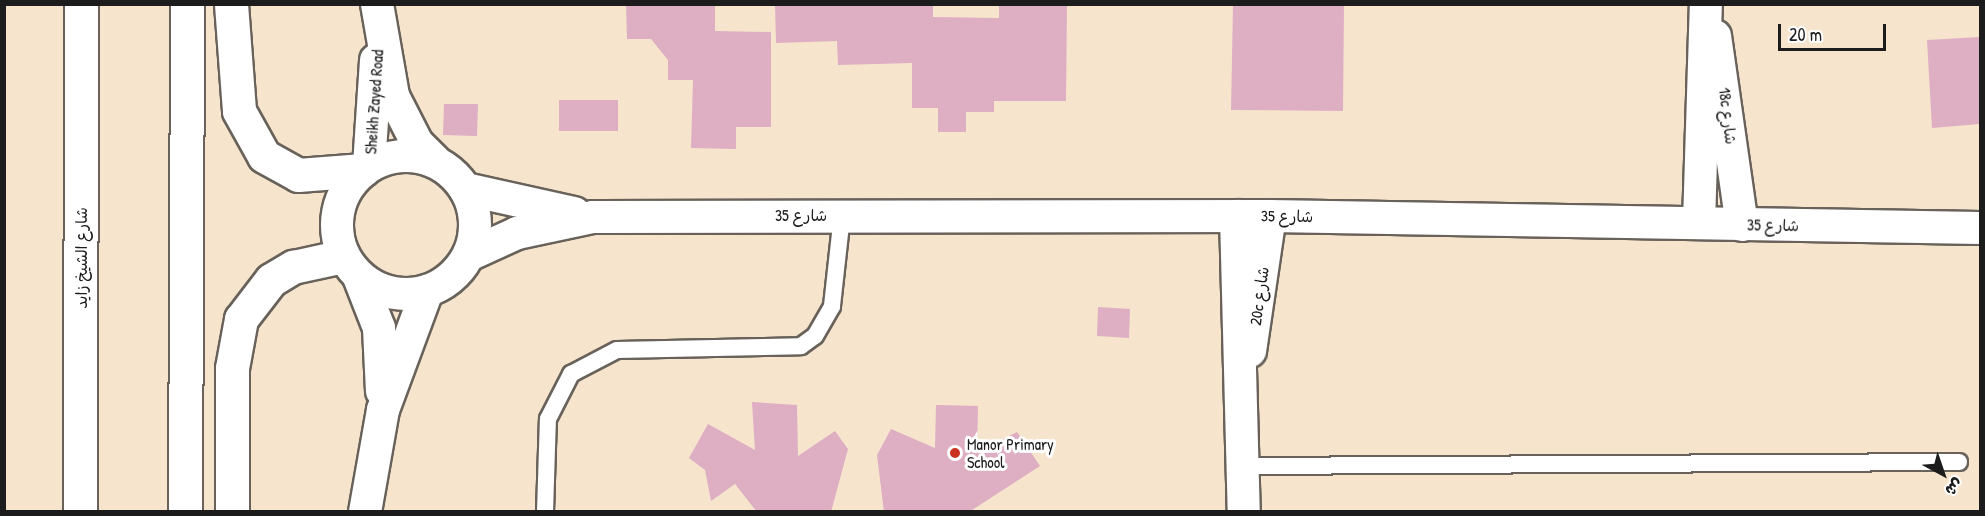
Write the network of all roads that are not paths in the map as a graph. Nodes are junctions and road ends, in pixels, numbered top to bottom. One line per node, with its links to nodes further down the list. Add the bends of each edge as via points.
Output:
1 (81, 4): 23 (highway, شارع الشيخ زايد)
2 (188, 4): 24 (highway)
3 (231, 4): 7 (highway, via 239,111 264,156 298,175)
4 (1706, 7): 13 (street, 18c شارع); 14 (street, 18c شارع, via 1721,65)
5 (378, 20): 6 (street, Sheikh Zayed Road, via 403,120); 7 (street, Sheikh Zayed Road)
6 (435, 161): 7 (street, via 390,157); 8 (street)
7 (366, 168): 17 (street, via 338,210)
8 (465, 189): 12 (street, شارع 35); 16 (street, via 476,221)
9 (842, 215): 10 (street, شارع 35); 12 (street, شارع 35); 27 (lane, via 832,306 815,336 801,346 617,350 571,374 548,419)
10 (1236, 216): 11 (street, شارع 35); 19 (street, 20c شارع)
11 (1270, 216): 13 (street, شارع 35); 19 (street, 20c شارع)
12 (593, 217): 16 (street, شارع 35, via 518,233)
13 (1699, 223): 14 (street, شارع 35)
14 (1742, 225): 15 (street, شارع 35)
15 (1980, 228)
16 (469, 255): 18 (street, via 452,277)
17 (351, 266): 18 (street, via 391,293); 20 (street, via 379,328); 25 (highway, via 293,267 271,280 241,319 232,368)
18 (427, 291): 20 (street)
19 (1244, 376): 22 (street, 20c شارع)
20 (383, 410): 26 (street)
21 (1959, 462): 22 (lane)
22 (1244, 466): 28 (street, 20c شارع)
23 (80, 512)
24 (185, 512)
25 (232, 512)
26 (365, 512)
27 (545, 512)
28 (1244, 512)

